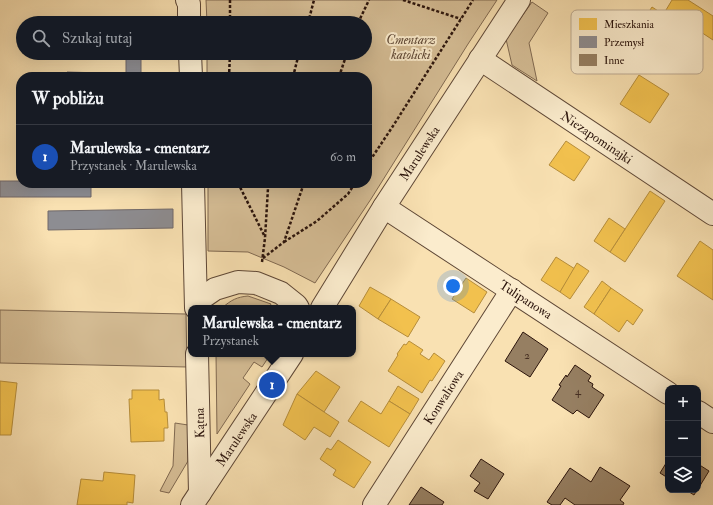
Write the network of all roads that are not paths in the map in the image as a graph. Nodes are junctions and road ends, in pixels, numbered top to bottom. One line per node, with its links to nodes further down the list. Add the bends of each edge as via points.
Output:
1 (187, 0): 3 (street)
2 (519, 0): 4 (street, Marulewska)
3 (190, 16)
4 (480, 59): 8 (street, Marulewska); 9 (street, Niezapominajki)
5 (190, 60): 6 (street)
6 (191, 72)
7 (193, 188): 11 (street)
8 (384, 207): 10 (street, Tulipanowa); 13 (street, Marulewska)
9 (713, 214)
10 (512, 290): 16 (street, Tulipanowa); 20 (street, Konwaliowa)
11 (196, 305): 12 (street, via 215,289 238,282 256,283 281,293)
12 (296, 305)
13 (324, 305)
14 (197, 357): 19 (street, Kątna)
15 (290, 357): 19 (street, Marulewska)
16 (665, 390)
17 (701, 414): 18 (street)
18 (713, 422)
19 (196, 499)
20 (374, 505)

